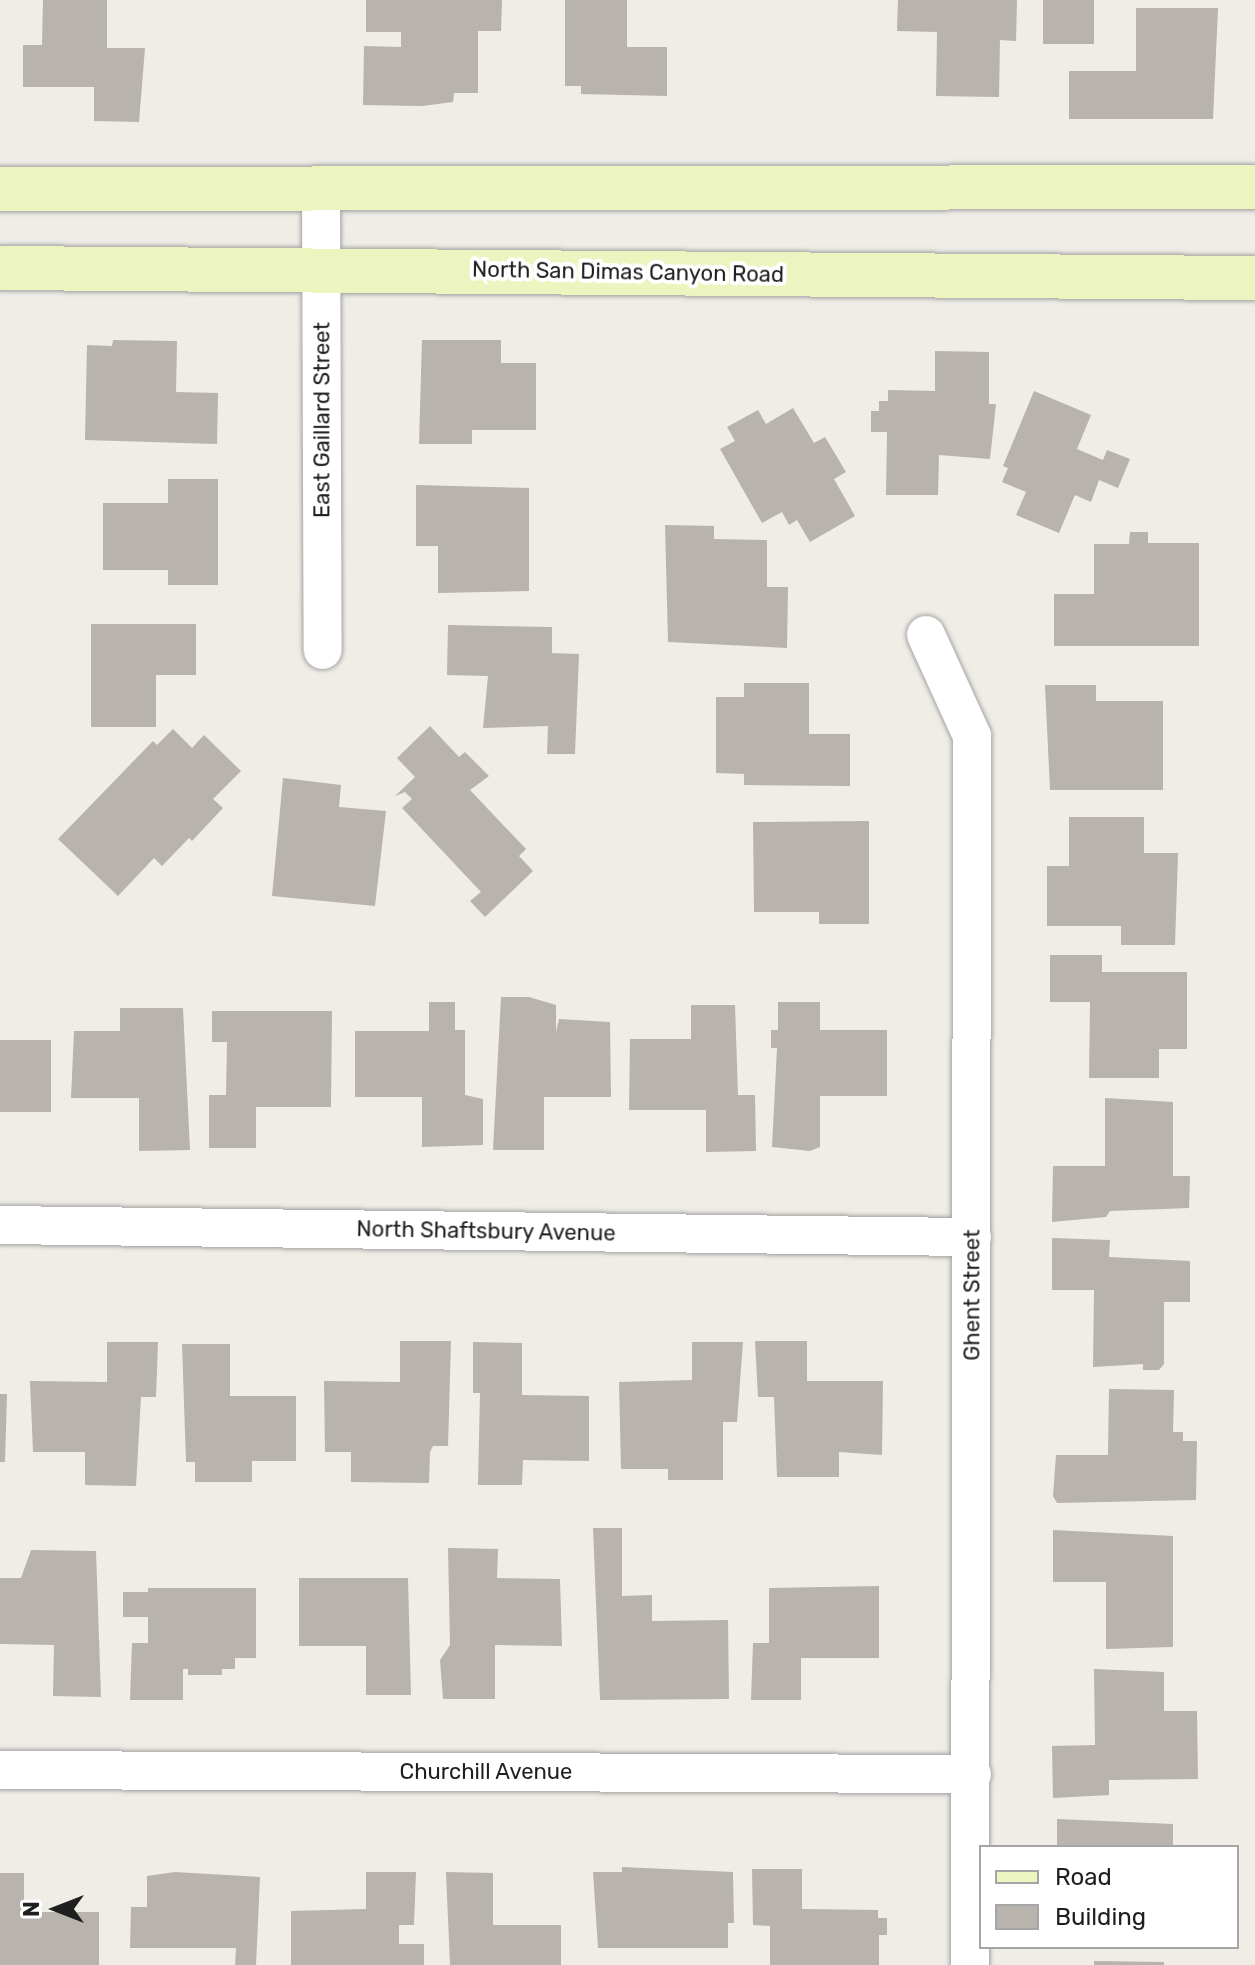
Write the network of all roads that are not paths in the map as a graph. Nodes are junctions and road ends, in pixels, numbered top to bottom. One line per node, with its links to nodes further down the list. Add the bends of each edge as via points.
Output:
1 (1255, 187): 3 (main road)
2 (0, 189): 3 (main road)
3 (321, 190): 5 (street, East Gaillard Street)
4 (0, 268): 5 (main road, North San Dimas Canyon Road)
5 (322, 268): 6 (main road, North San Dimas Canyon Road); 8 (street, East Gaillard Street)
6 (1255, 278)
7 (926, 635): 10 (street, Ghent Street, via 972,736)
8 (323, 650)
9 (0, 1225): 10 (street, North Shaftsbury Avenue)
10 (972, 1237): 12 (street, Ghent Street)
11 (0, 1770): 12 (street, Churchill Avenue)
12 (972, 1774): 13 (street, Ghent Street)
13 (970, 1965)

